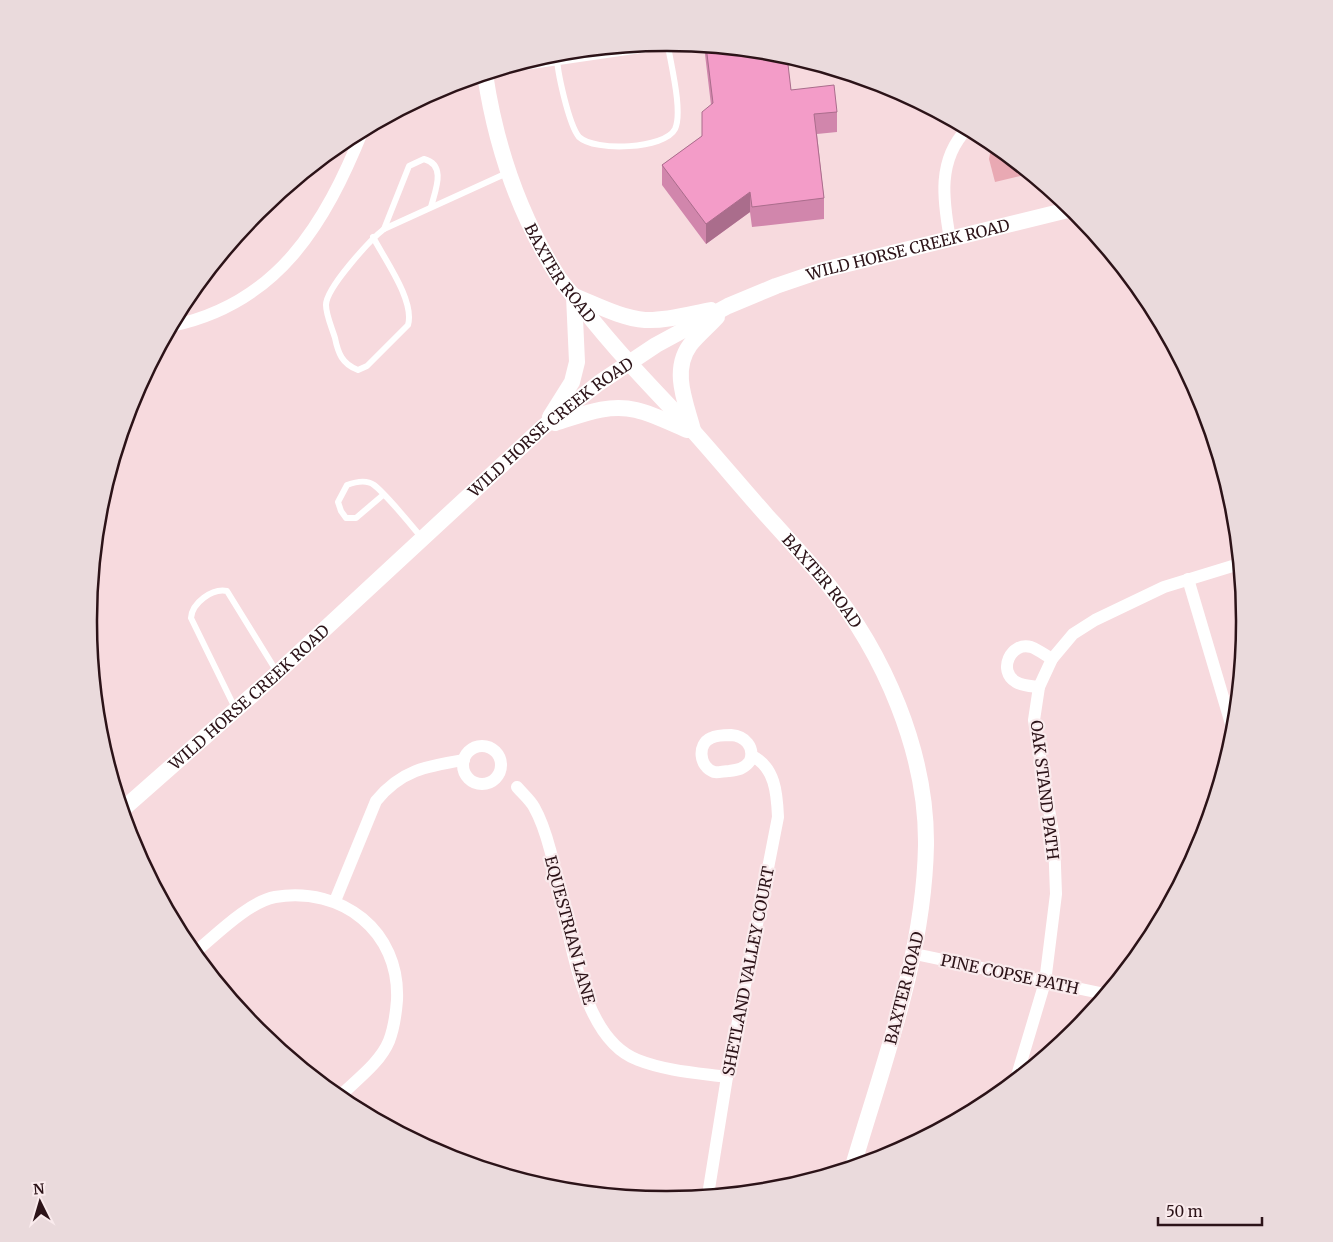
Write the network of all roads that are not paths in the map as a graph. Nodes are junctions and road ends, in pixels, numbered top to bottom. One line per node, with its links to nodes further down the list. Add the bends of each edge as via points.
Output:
1 (669, 51): 3 (lane, via 677,107 676,128 670,136 657,141 623,147 595,145 579,136 564,100)
2 (607, 54): 3 (lane)
3 (556, 63): 4 (lane)
4 (545, 64)
5 (486, 80): 8 (main road, BAXTER ROAD)
6 (963, 135): 13 (street, via 950,153 944,178 943,197)
7 (358, 142): 16 (street, via 331,204 284,266 225,308)
8 (507, 173): 9 (lane); 14 (main road, BAXTER ROAD, via 532,231 561,281)
9 (431, 208): 11 (lane); 11 (lane, via 438,173 430,160 424,159 409,166)
10 (1062, 211): 13 (main road, WILD HORSE CREEK ROAD)
11 (384, 229): 12 (lane)
12 (373, 237): 12 (lane, via 330,292 326,304 337,350 348,366 358,370 367,366 402,332 410,318 408,303)
13 (950, 239): 15 (main road, WILD HORSE CREEK ROAD, via 823,270)
14 (574, 296): 15 (main road, via 645,320 667,319); 17 (main road, BAXTER ROAD); 18 (main road, via 577,362 572,382)
15 (728, 306): 17 (main road, WILD HORSE CREEK ROAD); 19 (main road, via 689,346 682,363 680,382)
16 (181, 323)
17 (627, 364): 18 (main road, WILD HORSE CREEK ROAD); 19 (main road, BAXTER ROAD)
18 (543, 427): 19 (main road, via 596,410 617,408 636,410); 21 (main road, WILD HORSE CREEK ROAD)
19 (694, 432): 35 (main road, BAXTER ROAD, via 828,584 891,689 918,766 923,804 926,842)
20 (383, 495): 20 (lane, via 373,484 355,482 342,493 338,502 340,511 346,518 356,518); 21 (lane)
21 (422, 538): 25 (main road, WILD HORSE CREEK ROAD)
22 (1233, 566): 23 (street, OAK STAND PATH)
23 (1188, 579): 24 (street, OAK STAND PATH, via 1094,620 1073,634); 28 (street)
24 (1052, 659): 26 (street, OAK STAND PATH); 26 (street, via 1026,646 1010,655 1007,668 1012,679)
25 (278, 673): 27 (main road, WILD HORSE CREEK ROAD); 27 (lane, via 227,591 208,595 193,610 191,618)
26 (1039, 687): 36 (street, OAK STAND PATH, via 1035,729 1054,839 1056,894)
27 (236, 710): 32 (main road, WILD HORSE CREEK ROAD)
28 (1228, 714)
29 (752, 756): 39 (street, SHETLAND VALLEY COURT, via 762,761 772,778 778,817)
30 (464, 760): 31 (street, via 464,772 476,783 488,783); 31 (street, via 466,754 476,747 488,747 500,759); 33 (street, via 410,771 386,788 376,801)
31 (500, 774): 39 (street, EQUESTRIAN LANE, via 515,785 537,813 584,994 598,1023 615,1045 637,1060)
32 (127, 805)
33 (335, 901): 34 (street, via 310,896 265,900); 40 (street, via 358,915 378,934 388,949 398,982 389,1041 380,1057)
34 (200, 948)
35 (915, 954): 36 (street, PINE COPSE PATH); 41 (main road, BAXTER ROAD)
36 (1045, 982): 37 (street, PINE COPSE PATH); 38 (street, OAK STAND PATH)
37 (1099, 993)
38 (1019, 1068)
39 (728, 1077): 42 (street, SHETLAND VALLEY COURT)
40 (345, 1091)
41 (855, 1159)
42 (709, 1189)

